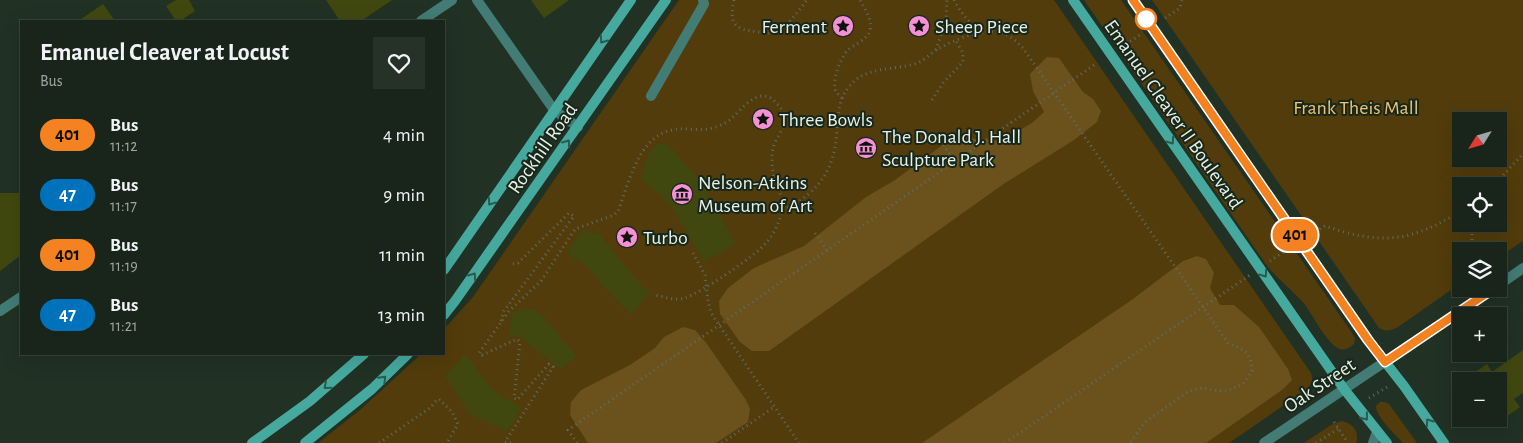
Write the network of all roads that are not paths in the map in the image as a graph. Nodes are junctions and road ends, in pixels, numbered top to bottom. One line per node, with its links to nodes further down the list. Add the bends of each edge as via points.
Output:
1 (452, 0): 8 (street)
2 (477, 0): 10 (street)
3 (631, 0): 10 (main road, Rockhill Road, one-way to 10)
4 (666, 0): 11 (main road, Rockhill Road)
5 (704, 0): 9 (street)
6 (1073, 0): 22 (main road, Emanuel Cleaver II Boulevard, one-way to 22)
7 (1133, 0): 21 (main road, Emanuel Cleaver II Boulevard)
8 (423, 20)
9 (651, 96)
10 (554, 110): 11 (street); 13 (main road, Rockhill Road, one-way to 13)
11 (578, 127): 18 (main road, Rockhill Road, one-way to 11)
12 (1523, 268): 14 (street)
13 (445, 269)
14 (1507, 279)
15 (1481, 297): 21 (street, Oak Street)
16 (20, 298): 17 (street)
17 (0, 311)
18 (445, 314)
19 (363, 355): 24 (main road, one-way to 24, via 310,401)
20 (407, 355): 25 (main road, one-way to 20, via 372,389)
21 (1385, 362): 22 (street, Oak Street); 29 (main road, Emanuel Cleaver II Boulevard, one-way to 21)
22 (1344, 389): 23 (main road, Emanuel Cleaver II Boulevard, one-way to 23); 26 (street, Oak Street)
23 (1377, 432): 27 (street); 28 (main road, Emanuel Cleaver II Boulevard)
24 (252, 443)
25 (305, 443)
26 (1264, 443)
27 (1373, 443)
28 (1387, 443)
29 (1444, 443)

